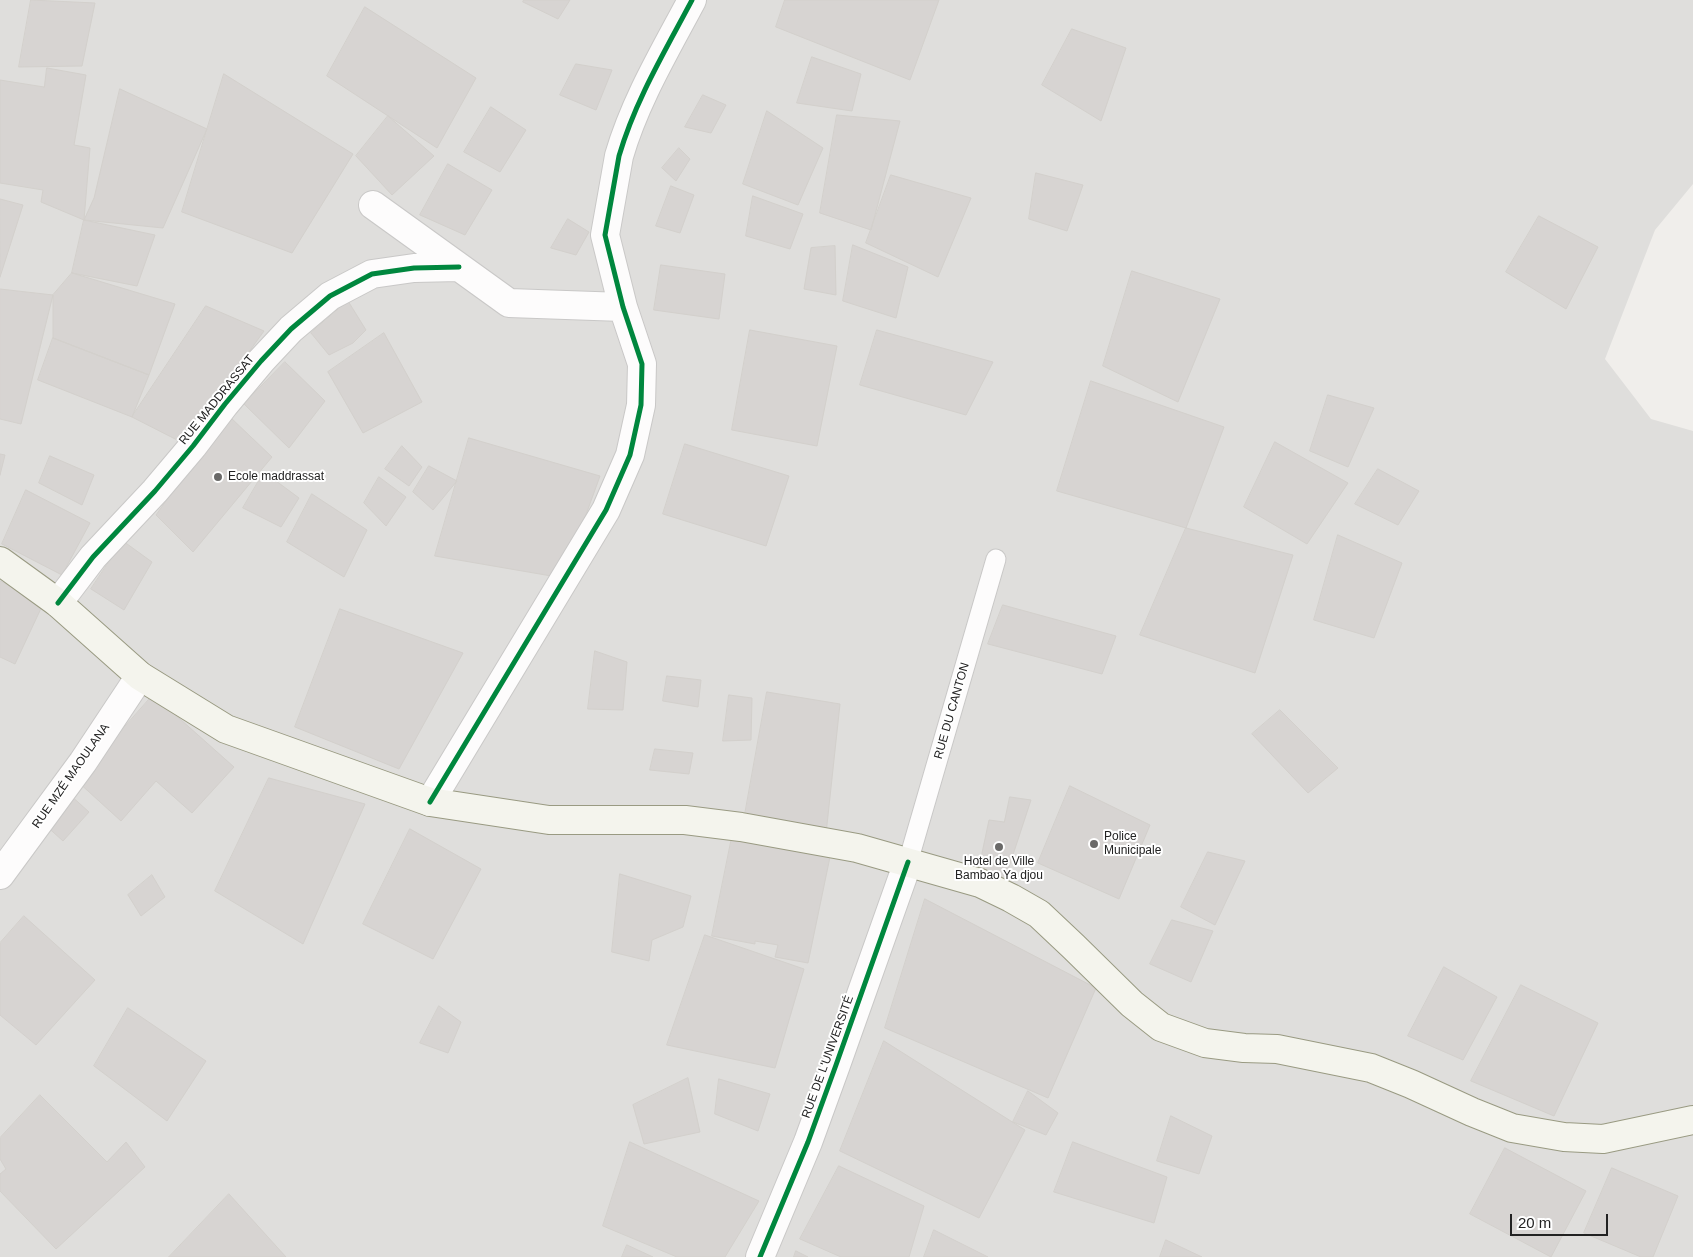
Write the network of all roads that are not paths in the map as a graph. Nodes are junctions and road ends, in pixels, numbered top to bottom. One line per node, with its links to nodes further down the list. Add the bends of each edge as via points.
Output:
1 (692, 0): 4 (street, via 645,89 619,156 605,235)
2 (374, 205): 3 (street)
3 (459, 267): 4 (street, via 509,303); 7 (street, RUE MADDRASSAT, via 414,268 372,274 330,296 291,329 261,361 155,491 93,557)
4 (623, 307): 9 (street, via 642,364 641,405 630,455 606,510)
5 (996, 560): 10 (lane, RUE DU CANTON)
6 (0, 561): 7 (main road)
7 (58, 603): 8 (main road)
8 (140, 676): 9 (main road, via 226,730); 11 (street, RUE MZÉ MAOULANA, via 83,762)
9 (430, 802): 10 (main road, via 549,820 685,820 741,827 857,848)
10 (908, 862): 12 (main road, via 980,883 1039,914 1132,1004 1161,1027 1205,1042 1277,1049 1371,1068 1512,1128 1564,1137 1603,1139); 13 (street, RUE DE L'UNIVERSITÉ, via 814,1125)
11 (0, 875)
12 (1693, 1120)
13 (760, 1257)

